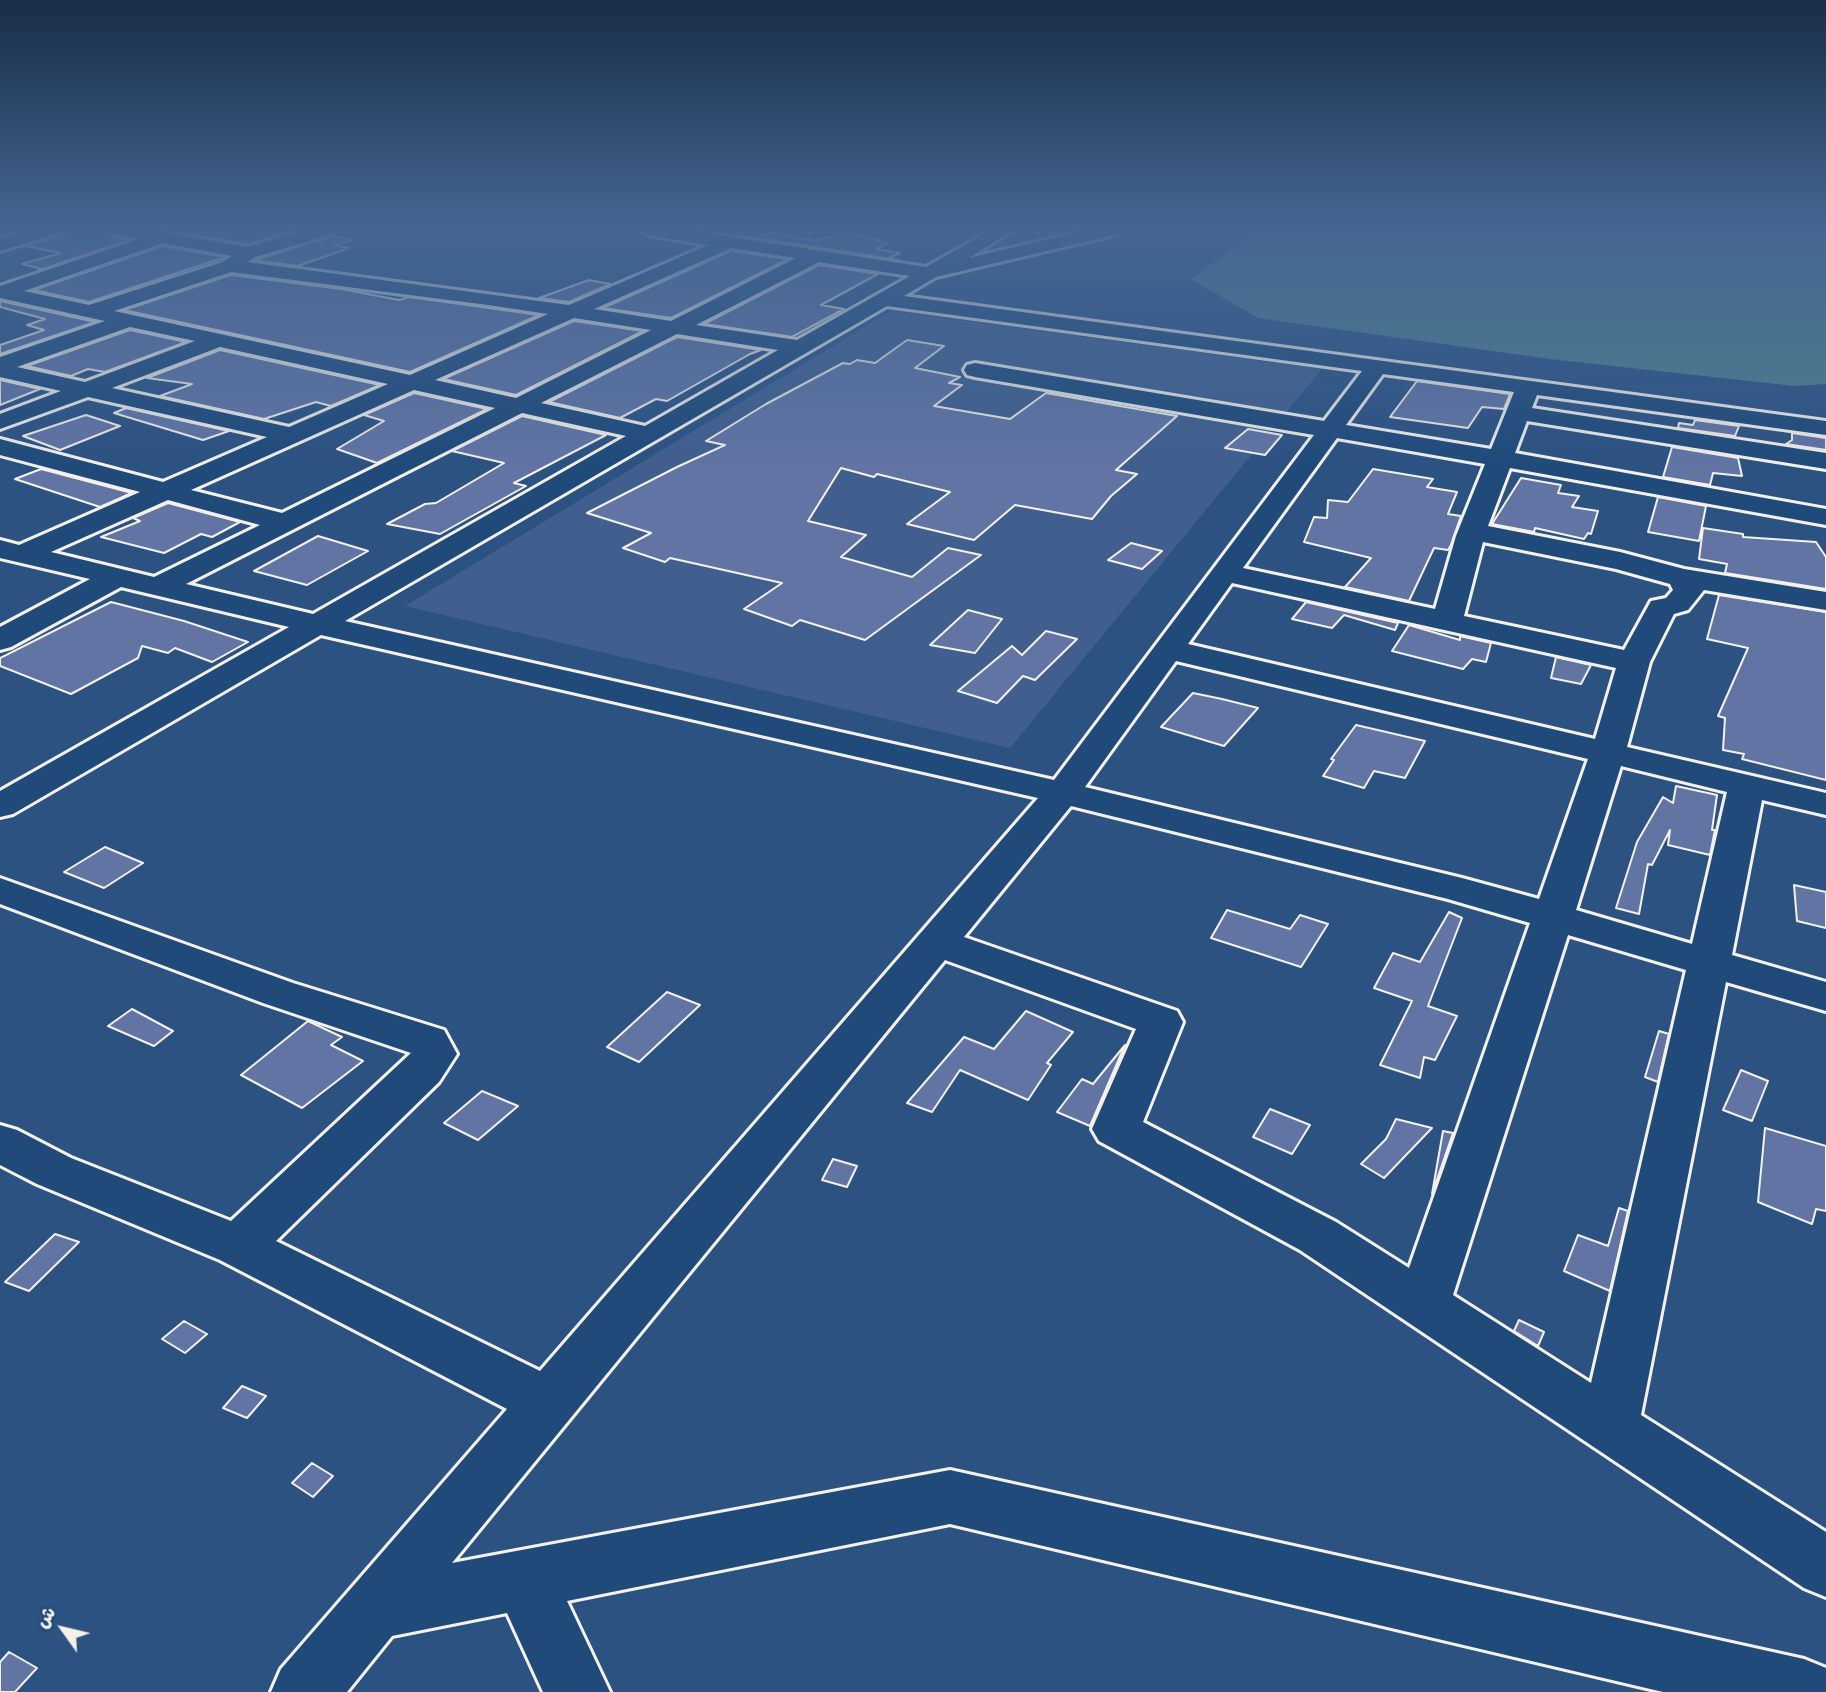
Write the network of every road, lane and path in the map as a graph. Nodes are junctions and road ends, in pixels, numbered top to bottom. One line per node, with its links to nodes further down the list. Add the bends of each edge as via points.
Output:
1 (76, 309): 8 (street)
2 (99, 309): 8 (street)
3 (548, 309): 9 (street)
4 (578, 309): 9 (street)
5 (706, 309): 11 (street)
6 (866, 309): 13 (street)
7 (954, 309): 15 (street)
8 (90, 312): 10 (street)
9 (571, 312): 11 (street); 17 (street)
10 (129, 320): 12 (street); 14 (street)
11 (672, 328): 13 (street); 20 (street)
12 (218, 340): 17 (street); 18 (street)
13 (800, 347): 24 (street)
14 (0, 368): 18 (street)
15 (1376, 368): 19 (street); 23 (street)
16 (975, 370): 23 (street)
17 (412, 382): 20 (street); 25 (street)
18 (87, 389): 21 (street); 25 (street)
19 (1523, 400): 22 (street); 27 (street); 28 (street)
20 (518, 405): 24 (street); 31 (street)
21 (0, 422)
22 (1826, 428)
23 (1330, 430): 27 (street); 34 (street)
24 (649, 434): 40 (street)
25 (295, 436): 29 (street)
26 (0, 447): 29 (street)
27 (1499, 458): 30 (street); 32 (street)
28 (1826, 461)
29 (167, 491): 31 (street); 33 (street)
30 (1826, 517)
31 (282, 522): 37 (street)
32 (1472, 531): 36 (street); 39 (street)
33 (11, 552): 35 (street)
34 (1225, 573): 39 (street); 42 (street)
35 (118, 576): 37 (street); 41 (street)
36 (1682, 578): 38 (street); 43 (street, via 1689,591 1677,604 1661,608)
37 (159, 586): 40 (street)
38 (1826, 601)
39 (1447, 621): 43 (street)
40 (317, 624): 46 (street); 48 (street)
41 (0, 640)
42 (1168, 649): 44 (street); 46 (street)
43 (1634, 662): 44 (street)
44 (1608, 752): 45 (street); 50 (street)
45 (1747, 785): 47 (street); 52 (street)
46 (1063, 792): 50 (street); 51 (street)
47 (1826, 803)
48 (0, 806)
49 (0, 890): 55 (street, via 278,993 428,1041 434,1054 423,1072)
50 (1553, 916): 52 (street); 56 (street)
51 (936, 943): 56 (street, via 1161,1022 1116,1129 1318,1236); 57 (street)
52 (1709, 962): 53 (street); 58 (street)
53 (1826, 997)
54 (0, 1143): 55 (street, via 54,1171)
55 (238, 1246): 57 (street)
56 (1423, 1304): 58 (street)
57 (548, 1402): 61 (street)
58 (1610, 1426): 59 (street)
59 (1826, 1567)
60 (524, 1580): 61 (street); 63 (street); 64 (street, via 950,1497)
61 (373, 1609): 62 (street)
62 (304, 1692)
63 (577, 1692)
64 (1804, 1692)

